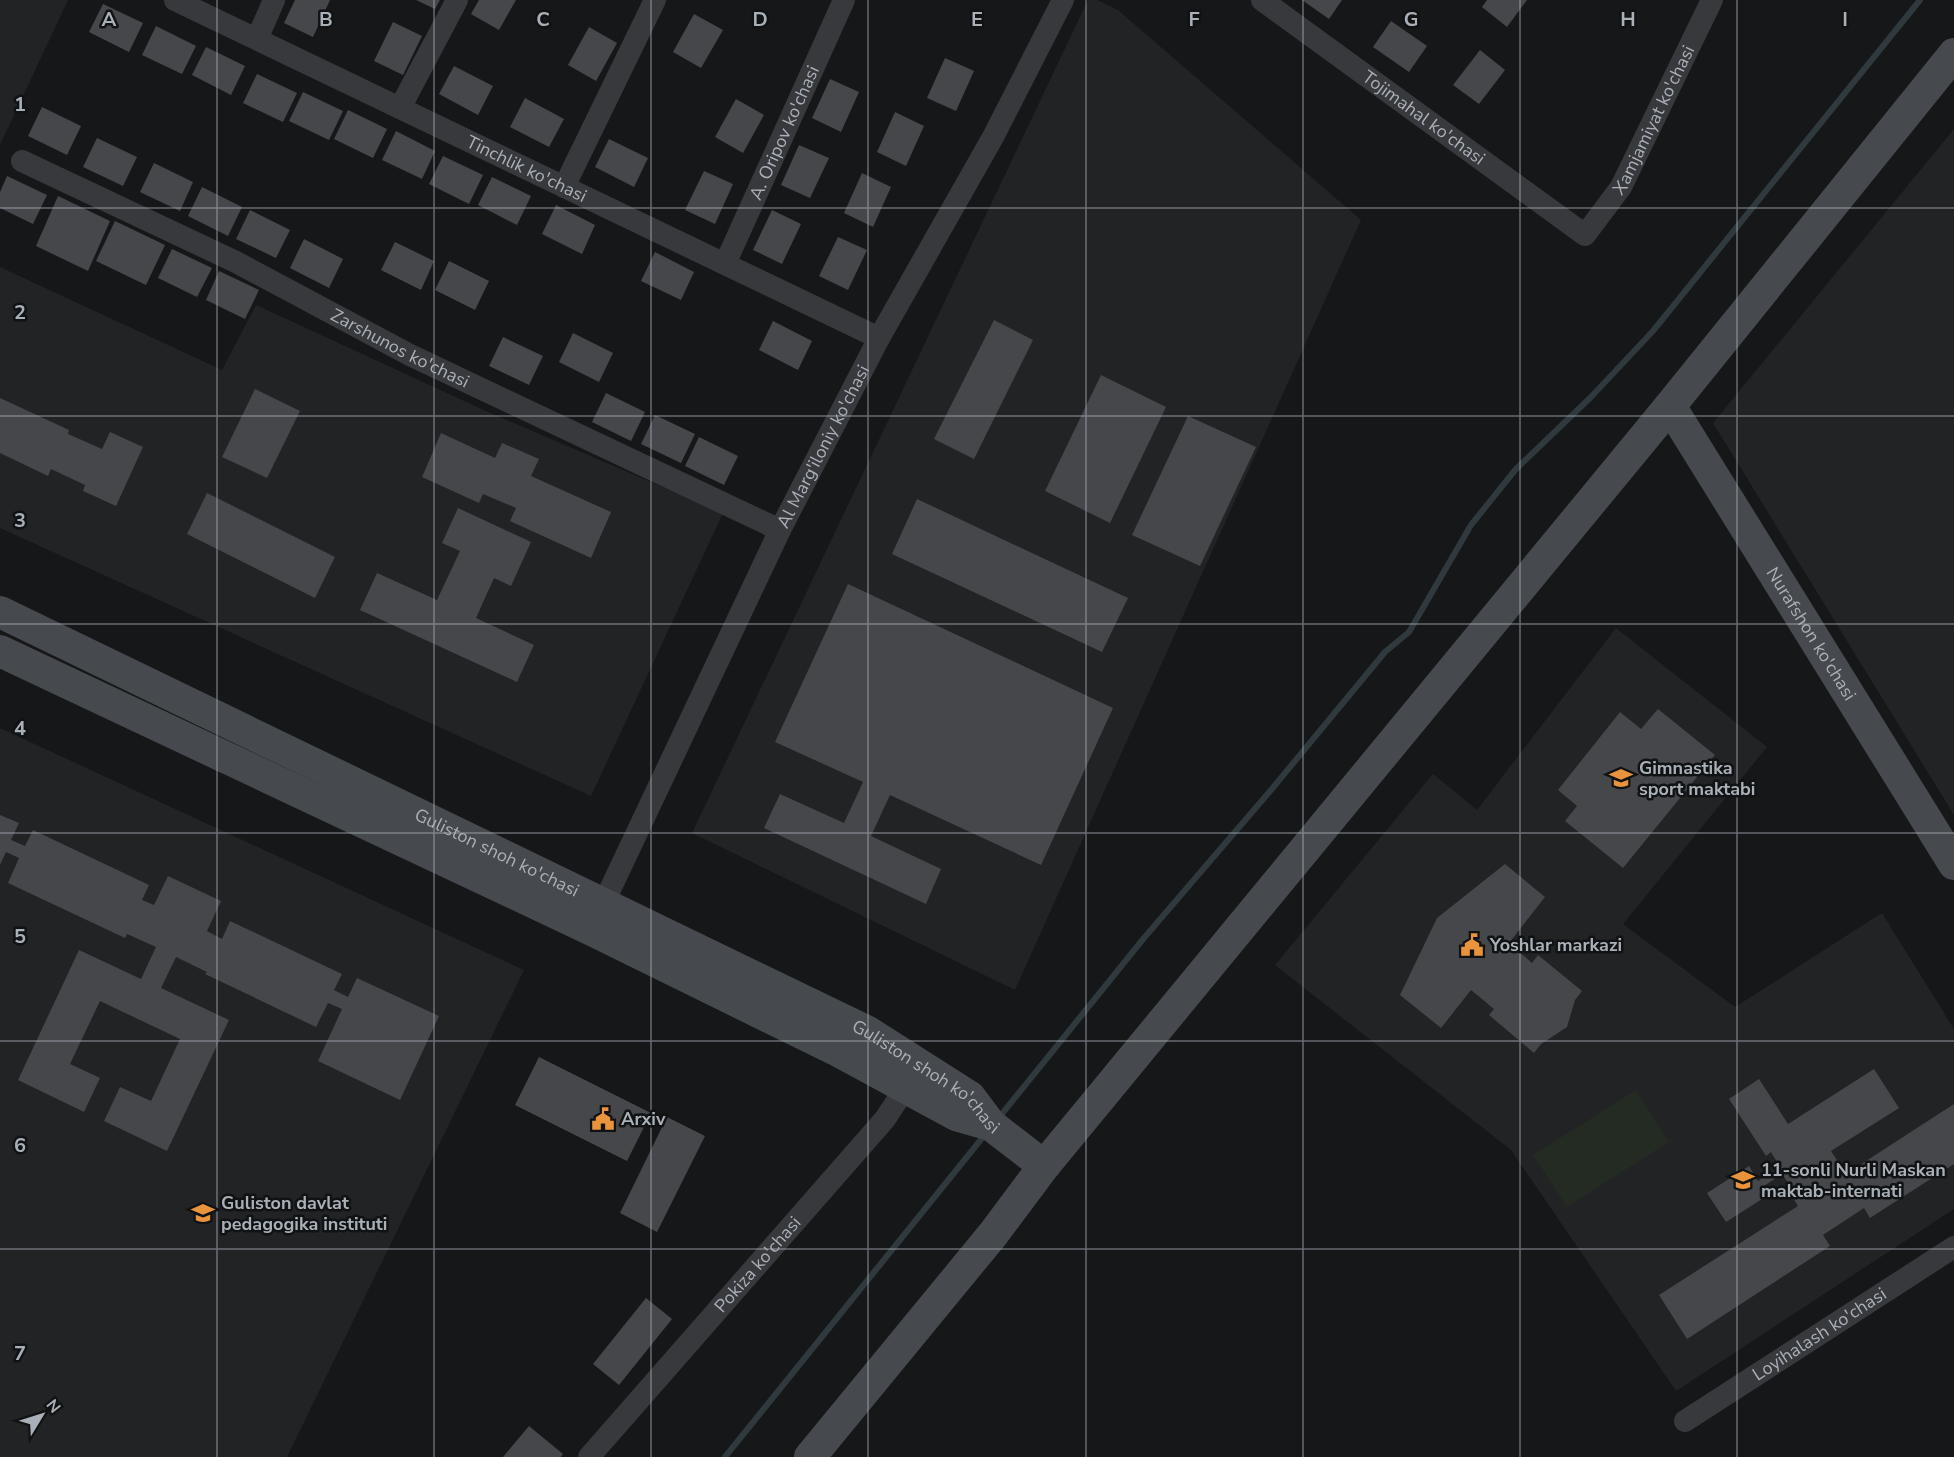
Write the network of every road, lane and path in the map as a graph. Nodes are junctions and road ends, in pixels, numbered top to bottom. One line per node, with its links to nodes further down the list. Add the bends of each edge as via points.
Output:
1 (175, 0): 9 (street, Tinchlik ko'chasi)
2 (274, 0): 9 (street)
3 (457, 0): 11 (street)
4 (655, 0): 13 (street)
5 (844, 0): 15 (street, A. Oripov ko'chasi)
6 (1063, 0): 16 (street, Al Marg'iloniy ko'chasi, via 993,137)
7 (1262, 0): 14 (street, Tojimahal ko'chasi)
8 (1712, 0): 14 (street, Xamjamiyat ko'chasi, via 1621,187)
9 (257, 39): 11 (street, Tinchlik ko'chasi)
10 (1954, 54): 17 (main road)
11 (400, 108): 13 (street, Tinchlik ko'chasi)
12 (22, 161): 18 (street, Zarshunos ko'chasi, via 236,262 410,355)
13 (564, 187): 15 (street, Tinchlik ko'chasi)
14 (1585, 235)
15 (725, 264): 16 (street, Tinchlik ko'chasi)
16 (879, 338): 18 (street, Al Marg'iloniy ko'chasi)
17 (1670, 406): 21 (main road, Nurafshon ko'chasi); 24 (main road)
18 (780, 530): 22 (street, Al Marg'iloniy ko'chasi)
19 (0, 612): 22 (main road, Guliston shoh ko'chasi)
20 (0, 651): 22 (main road, Guliston shoh ko'chasi)
21 (1954, 864)
22 (598, 916): 23 (main road, Guliston shoh ko'chasi, via 868,1032)
23 (913, 1077): 24 (main road, Guliston shoh ko'chasi, via 969,1097 991,1125); 27 (street, Pokiza ko'chasi, via 885,1119)
24 (1036, 1160): 28 (main road, via 994,1233)
25 (1954, 1247): 26 (street, Loyihalash ko'chasi)
26 (1685, 1420)
27 (589, 1457)
28 (810, 1457)

